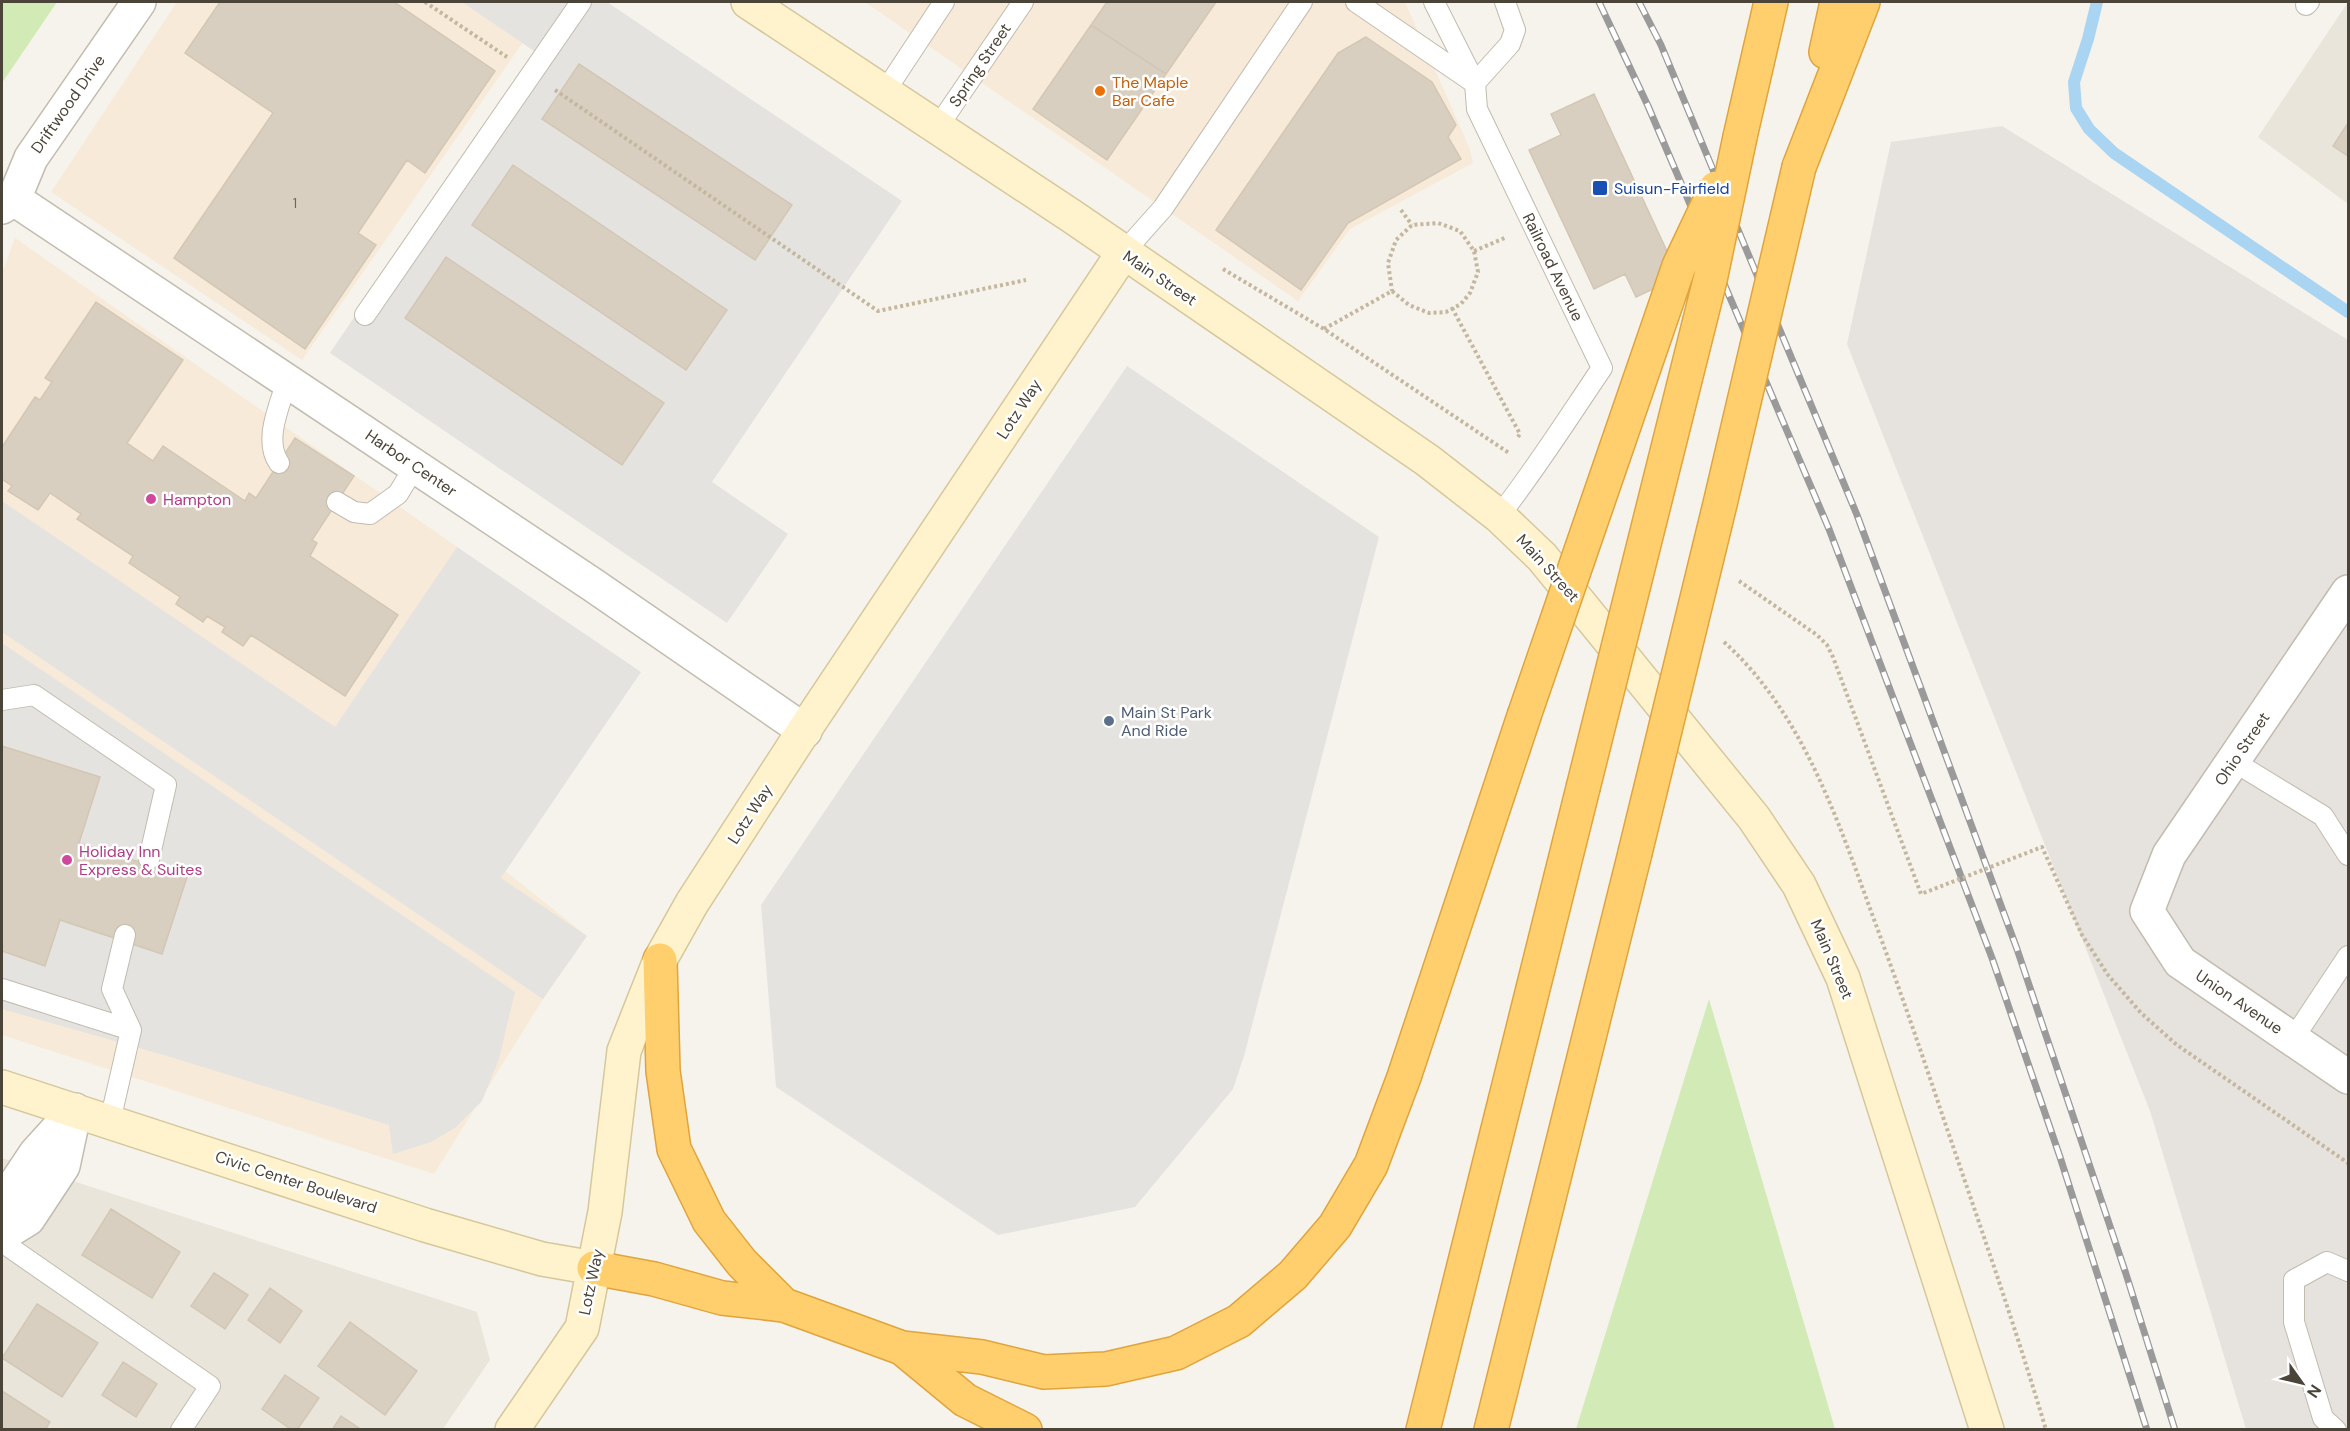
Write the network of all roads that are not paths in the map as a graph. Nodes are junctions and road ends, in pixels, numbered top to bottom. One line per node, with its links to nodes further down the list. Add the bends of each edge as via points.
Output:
1 (139, 2): 18 (street, Driftwood Drive, via 31,159)
2 (581, 2): 20 (lane)
3 (748, 2): 14 (main road, Main Street)
4 (944, 2): 14 (lane)
5 (1023, 2): 15 (lane, Spring Street)
6 (1302, 2): 19 (lane, via 1163,208)
7 (1356, 2): 13 (lane)
8 (1434, 2): 13 (lane, Railroad Avenue)
9 (1505, 2): 13 (lane, via 1515,30 1510,44)
10 (1772, 2): 16 (highway)
11 (1837, 2): 17 (highway)
12 (1863, 2): 17 (highway)
13 (1475, 83): 25 (lane, Railroad Avenue, via 1477,110 1602,368 1535,470)
14 (884, 93): 15 (main road, Main Street)
15 (937, 129): 19 (main road, Main Street)
16 (1740, 137): 49 (highway, bridge, via 1679,266 1404,1077 1371,1165 1335,1226 1293,1275 1239,1321 1176,1353 1106,1369 1044,1372 982,1357); 53 (highway, bridge, via 1710,280)
17 (1799, 167): 54 (highway, bridge, via 1635,853)
18 (8, 203): 21 (street, Harbor Center)
19 (1123, 252): 25 (main road, Main Street, via 1426,460); 28 (main road, Lotz Way)
20 (365, 315)
21 (287, 381): 22 (lane, via 272,435 273,454); 23 (street, Harbor Center)
22 (279, 463)
23 (415, 466): 24 (lane, via 398,494 370,514 354,512); 28 (street, Harbor Center)
24 (337, 502)
25 (1499, 516): 55 (main road, Main Street, via 1542,556 1754,818 1799,885 1843,978)
26 (2349, 592): 29 (street, Ohio Street)
27 (2, 700): 31 (lane, via 34,695 166,785)
28 (805, 731): 35 (main road, Lotz Way, via 692,903)
29 (2234, 761): 30 (lane, via 2323,816); 32 (street, Ohio Street, via 2169,855)
30 (2349, 855)
31 (149, 859)
32 (2147, 911): 38 (street, Union Avenue, via 2180,962)
33 (125, 935): 37 (lane, via 112,990)
34 (2349, 956): 38 (lane)
35 (660, 960): 46 (main road, Lotz Way, via 624,1051 605,1212); 48 (highway, via 663,1071 674,1149 709,1221 742,1263)
36 (2, 989): 37 (lane)
37 (131, 1030): 42 (lane)
38 (2293, 1039): 39 (street, Union Avenue)
39 (2349, 1077)
40 (2, 1087): 41 (main road, Civic Center Boulevard)
41 (75, 1110): 42 (main road, Civic Center Boulevard); 43 (street, via 36,1153); 44 (street, via 63,1166 28,1219)
42 (110, 1122): 46 (main road, Civic Center Boulevard, via 425,1225 542,1259)
43 (2, 1204)
44 (2, 1235)
45 (2, 1242): 50 (lane, via 210,1386)
46 (594, 1268): 48 (highway, via 722,1298); 51 (main road, Lotz Way, via 582,1328)
47 (2349, 1271): 56 (lane, via 2327,1262 2294,1280 2294,1322 2323,1418)
48 (784, 1305): 49 (highway)
49 (902, 1348): 52 (highway, via 965,1400)
50 (181, 1430)
51 (512, 1430)
52 (1024, 1430)
53 (1423, 1430)
54 (1491, 1430)
55 (1986, 1430)
56 (2336, 1430)

